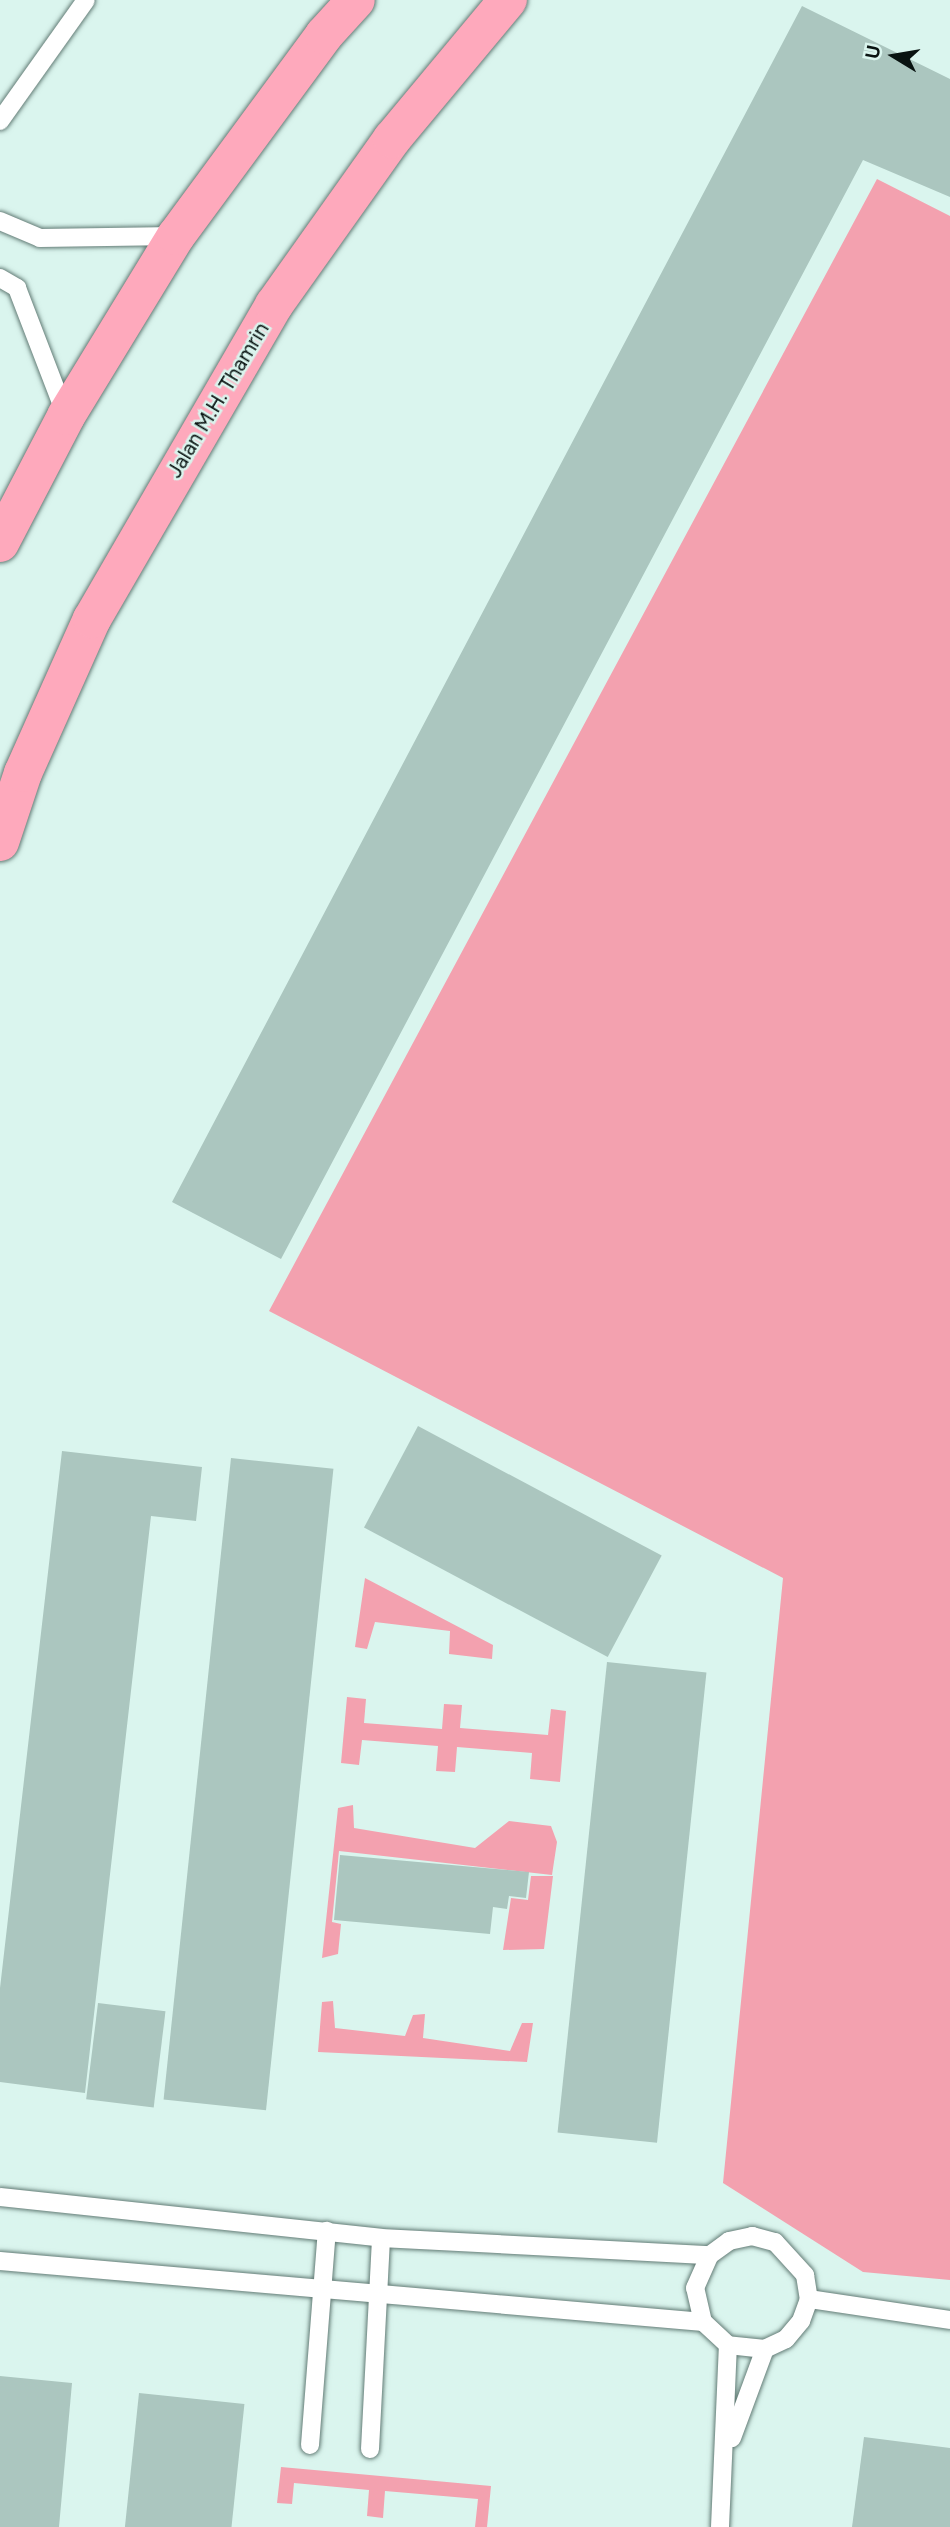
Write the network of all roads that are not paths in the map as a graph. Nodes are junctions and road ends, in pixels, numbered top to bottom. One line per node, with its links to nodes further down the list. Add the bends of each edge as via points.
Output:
1 (86, 0): 4 (lane)
2 (356, 0): 6 (main road, via 324,35)
3 (508, 0): 10 (main road, Jalan M.H. Thamrin, via 392,139 274,305 92,619)
4 (0, 121)
5 (0, 221): 6 (lane, via 40,238)
6 (176, 236): 8 (main road)
7 (0, 278): 8 (lane, via 17,288)
8 (66, 416): 9 (main road)
9 (0, 543)
10 (12, 777): 11 (main road, Jalan M.H. Thamrin)
11 (0, 842)
12 (0, 2197): 13 (lane)
13 (327, 2231): 14 (lane); 17 (lane)
14 (381, 2238): 15 (lane); 18 (lane)
15 (710, 2256): 19 (lane, via 729,2241 752,2236 775,2242 805,2275); 21 (lane, via 695,2288)
16 (0, 2261): 17 (lane)
17 (324, 2291): 18 (lane); 24 (lane)
18 (377, 2294): 21 (lane); 25 (lane)
19 (808, 2299): 20 (lane); 23 (lane, via 786,2339)
20 (950, 2320)
21 (703, 2322): 22 (lane)
22 (728, 2345): 23 (lane); 26 (lane)
23 (765, 2350): 26 (lane)
24 (310, 2445)
25 (370, 2449)
26 (728, 2451): 27 (lane)
27 (720, 2527)

